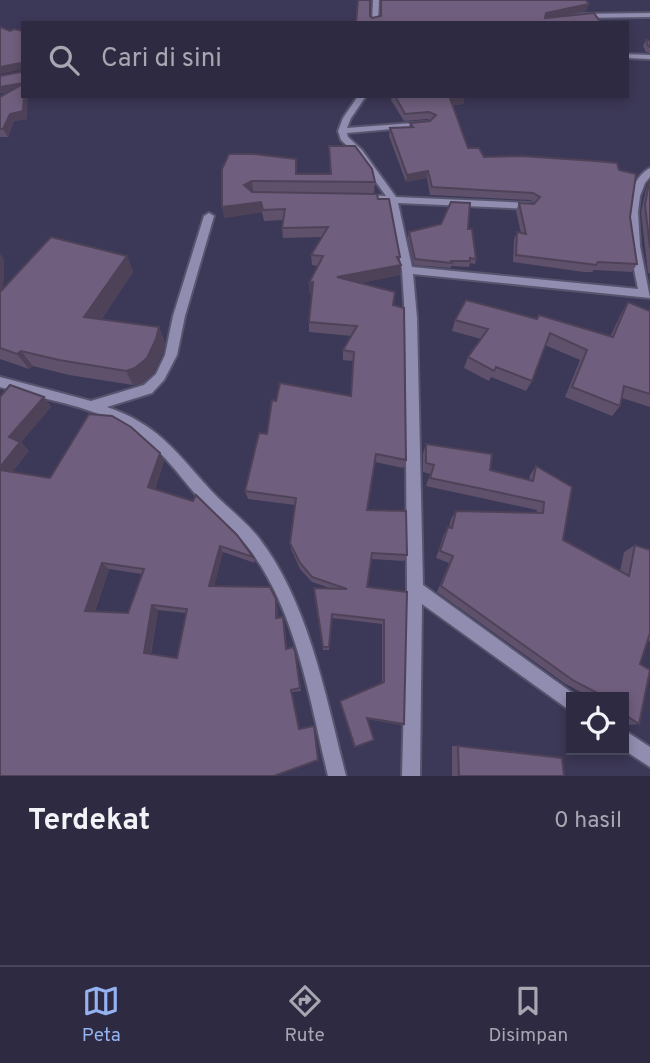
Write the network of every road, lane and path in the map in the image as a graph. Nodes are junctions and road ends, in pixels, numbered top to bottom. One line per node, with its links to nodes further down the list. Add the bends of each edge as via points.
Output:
1 (376, 0): 3 (street)
2 (650, 15): 4 (street, via 579,16)
3 (375, 21)
4 (557, 21)
5 (629, 56): 6 (street)
6 (650, 57)
7 (361, 98): 9 (street)
8 (428, 124): 9 (street)
9 (342, 131): 12 (street)
10 (650, 172): 16 (street, via 635,190 634,208 635,241)
11 (351, 198): 12 (street)
12 (393, 199): 13 (street); 15 (street)
13 (530, 206)
14 (209, 216): 18 (street, via 171,355 160,377 148,389)
15 (407, 270): 16 (street); 19 (street)
16 (647, 294)
17 (0, 382): 18 (street)
18 (93, 406): 23 (street, via 145,431 252,541 279,583)
19 (415, 589): 20 (street); 24 (street)
20 (566, 697)
21 (629, 743): 22 (street)
22 (650, 758)
23 (337, 776)
24 (411, 776)

